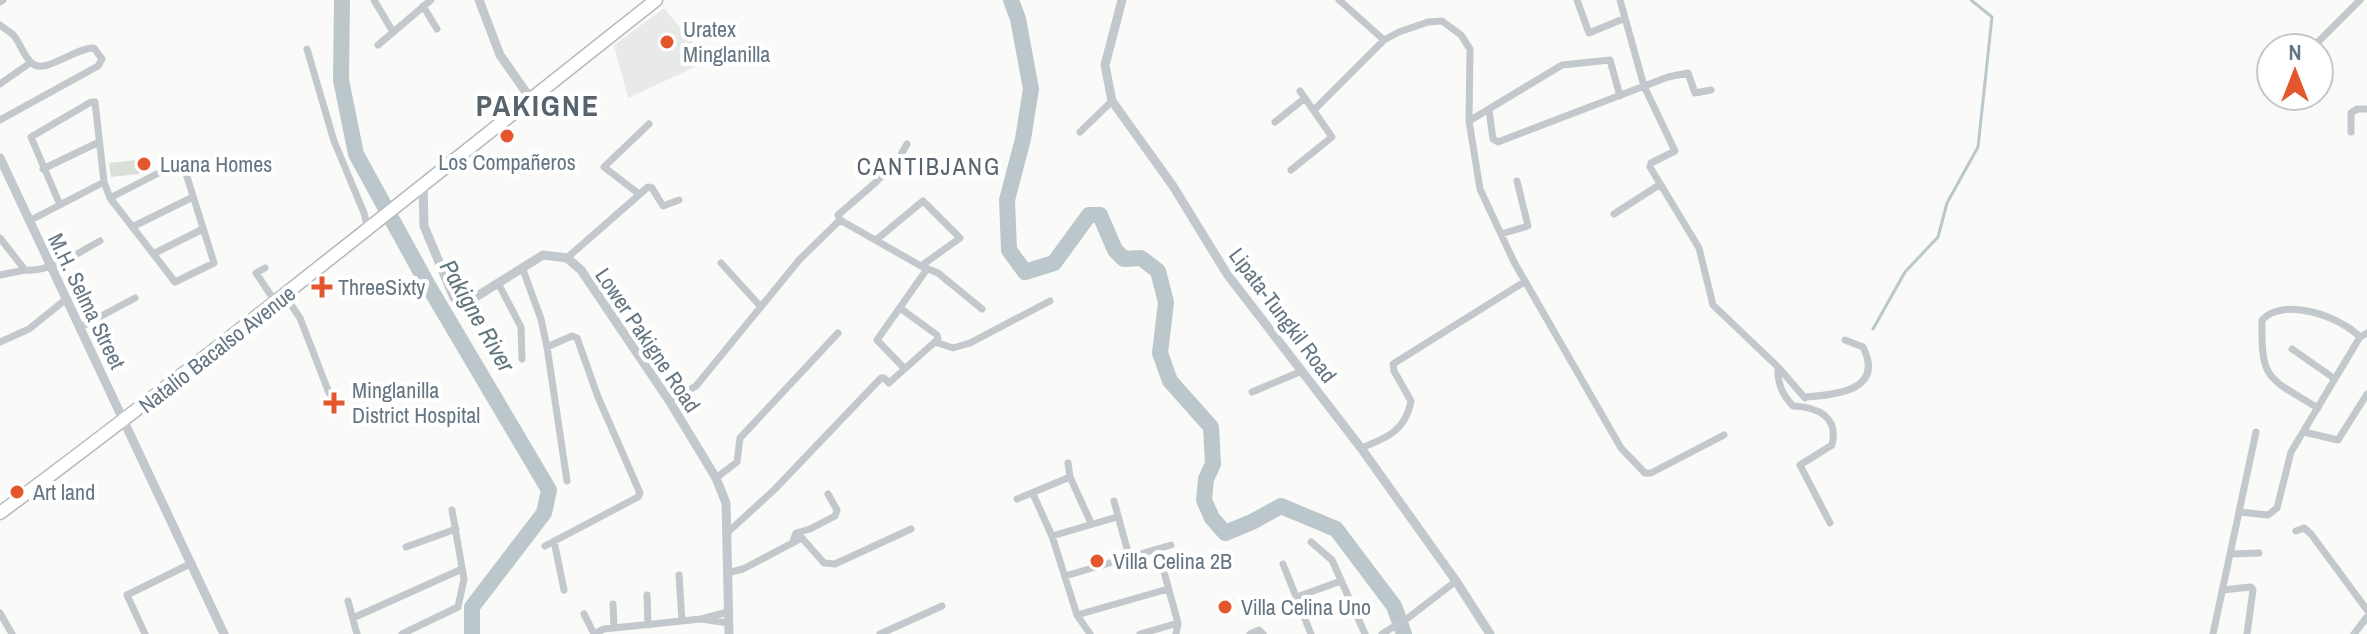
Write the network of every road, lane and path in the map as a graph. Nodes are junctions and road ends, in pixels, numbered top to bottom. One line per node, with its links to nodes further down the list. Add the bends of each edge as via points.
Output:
1 (374, 0): 14 (street)
2 (431, 0): 10 (street)
3 (479, 0): 24 (street, via 500,55)
4 (656, 0): 24 (highway, Natalio Bacalso Avenue)
5 (1122, 0): 25 (street, Lipata-Tungkil Road, via 1105,65)
6 (1339, 0): 16 (street)
7 (1577, 0): 11 (street, via 1589,33)
8 (1620, 0): 11 (street)
9 (2360, 0): 15 (street)
10 (423, 6): 13 (street); 14 (street)
11 (1623, 19): 21 (street)
12 (0, 25): 19 (street, via 14,35)
13 (437, 29)
14 (393, 32): 17 (street)
15 (2328, 32)
16 (1384, 40): 27 (street); 30 (street, via 1442,21 1461,35 1470,49)
17 (378, 45)
18 (307, 49): 53 (street, via 334,141)
19 (30, 63): 20 (street); 29 (street, via 44,67 85,48 94,48 102,59)
20 (0, 84)
21 (1644, 86): 22 (street, via 1688,73 1695,93); 23 (street); 43 (street, via 1675,151 1650,164)
22 (1711, 90)
23 (1620, 96): 28 (street, via 1498,142 1493,139); 28 (street, via 1612,62 1605,59 1562,65)
24 (530, 98): 42 (highway, Natalio Bacalso Avenue)
25 (1112, 101): 33 (street); 88 (street, Lipata-Tungkil Road, via 1227,274)
26 (2367, 109): 34 (street, via 2351,113)
27 (1314, 110): 31 (street, via 1302,95); 39 (street, via 1332,137)
28 (1489, 110): 30 (street)
29 (0, 120)
30 (1469, 121): 55 (street, via 1480,189)
31 (1275, 122)
32 (649, 124): 44 (street, via 604,167)
33 (1080, 132)
34 (2351, 132)
35 (99, 142): 38 (street); 38 (street, via 93,102 32,136); 41 (street)
36 (907, 144): 50 (street, via 875,183 838,215)
37 (0, 158): 51 (street, M.H. Selma Street)
38 (43, 169): 48 (street)
39 (1291, 170)
40 (1517, 181): 55 (street, via 1528,226)
41 (104, 182): 46 (street); 48 (street)
42 (423, 185): 53 (highway, Natalio Bacalso Avenue); 68 (street, Lower Pakigne Road, via 424,226 454,298 471,300)
43 (1659, 185): 49 (street); 86 (street, via 1699,248 1713,305)
44 (639, 194): 47 (street, via 649,187 663,206); 60 (street)
45 (193, 197): 46 (street, via 183,164 178,163); 52 (street); 54 (street)
46 (110, 198): 52 (street)
47 (679, 200)
48 (60, 205): 51 (street)
49 (1614, 214)
50 (840, 220): 57 (street); 74 (street)
51 (29, 221): 63 (street, M.H. Selma Street)
52 (132, 227): 59 (street)
53 (372, 227): 71 (highway, Natalio Bacalso Avenue)
54 (203, 229): 59 (street); 59 (street, via 214,263 178,282)
55 (1501, 234): 100 (street, via 1621,448 1645,473)
56 (0, 238): 66 (street)
57 (876, 240): 65 (street); 65 (street, via 923,201 960,238)
58 (100, 241): 63 (street)
59 (153, 254)
60 (567, 258): 62 (street, Lower Pakigne Road, via 543,255); 94 (street, Lower Pakigne Road, via 581,270)
61 (721, 263): 74 (street)
62 (522, 267): 68 (street, Lower Pakigne Road); 83 (street)
63 (50, 268): 66 (street); 72 (street, M.H. Selma Street)
64 (265, 268): 71 (street, via 256,273)
65 (924, 268): 75 (street); 76 (street)
66 (25, 270): 67 (street)
67 (0, 275)
68 (498, 283): 85 (street, via 521,327)
69 (1521, 284): 101 (street, via 1393,364 1411,401 1407,419 1392,435)
70 (135, 298): 77 (street)
71 (281, 299): 91 (street, via 300,318); 97 (highway, Natalio Bacalso Avenue)
72 (65, 300): 77 (street, M.H. Selma Street); 81 (street, via 29,329)
73 (1050, 301): 82 (street, via 963,345 947,348)
74 (761, 307): 94 (street, via 696,386)
75 (900, 308): 82 (street, via 937,335); 87 (street, via 877,341)
76 (982, 309)
77 (79, 328): 97 (street, M.H. Selma Street)
78 (838, 333): 104 (street, via 740,438 737,462)
79 (2364, 335): 89 (street); 96 (street, via 2319,313 2280,310 2262,320 2267,373)
80 (1845, 340): 93 (street, via 1863,347 1869,358 1861,384 1836,395)
81 (0, 342)
82 (935, 342): 87 (street)
83 (547, 347): 105 (street); 121 (street, via 577,338 640,493)
84 (2292, 349): 89 (street)
85 (522, 359)
86 (1778, 367): 93 (street); 95 (street, via 1784,397 1793,406)
87 (904, 368): 119 (street, via 889,383 881,378)
88 (1302, 371): 90 (street); 101 (street, Lipata-Tungkil Road)
89 (2335, 379): 96 (street)
90 (1252, 392)
91 (329, 393)
92 (2367, 394): 99 (street, via 2338,440)
93 (1805, 397): 95 (street)
94 (670, 402): 104 (street, Lower Pakigne Road)
95 (1810, 407): 115 (street, via 1829,418 1834,428 1832,445 1800,465)
96 (2318, 408): 99 (street)
97 (125, 420): 112 (highway, Natalio Bacalso Avenue); 131 (street, M.H. Selma Street)
98 (2256, 432): 111 (street)
99 (2304, 432): 111 (street, via 2291,452 2277,508 2268,515)
100 (1724, 435)
101 (1361, 448): 138 (street, Lipata-Tungkil Road)
102 (1068, 463): 103 (street)
103 (1070, 477): 107 (street); 114 (street)
104 (716, 478): 119 (street, Lower Pakigne Road, via 726,503)
105 (567, 481)
106 (828, 494): 122 (street, via 835,516 796,533)
107 (1033, 494): 108 (street); 120 (street)
108 (1017, 499)
109 (1114, 501): 113 (street)
110 (452, 510): 116 (street)
111 (2239, 512): 129 (street)
112 (0, 513)
113 (1117, 517): 114 (street); 130 (street)
114 (1091, 523): 120 (street)
115 (1830, 523)
116 (456, 529): 126 (street); 133 (street)
117 (911, 529): 122 (street, via 835,564 824,563 804,538)
118 (2296, 531): 147 (street, via 2304,528 2311,534)
119 (727, 533): 134 (street, Lower Pakigne Road)
120 (1052, 536): 136 (street)
121 (554, 541): 125 (street); 140 (street)
122 (793, 541): 134 (street)
123 (1311, 542): 137 (street, via 1332,560)
124 (1171, 545): 127 (street)
125 (545, 546)
126 (406, 547)
127 (1158, 550): 130 (street); 139 (street)
128 (2259, 553): 129 (street)
129 (2231, 554): 141 (street)
130 (1129, 556): 136 (street)
131 (192, 563): 162 (street, via 127,595); 163 (street, M.H. Selma Street)
132 (1283, 564): 143 (street)
133 (462, 569): 153 (street); 165 (street, via 456,610)
134 (727, 573): 148 (street, Lower Pakigne Road)
135 (679, 575): 155 (street)
136 (1065, 576): 151 (street)
137 (1341, 581): 143 (street); 174 (street)
138 (1456, 581): 160 (street); 175 (street, Lipata-Tungkil Road)
139 (1168, 589): 151 (street); 157 (street)
140 (564, 590)
141 (2222, 590): 176 (street); 177 (street, via 2253,590)
142 (647, 595): 158 (street)
143 (1297, 597): 173 (street)
144 (348, 601): 153 (street)
145 (613, 604): 159 (street)
146 (942, 606): 167 (street)
147 (2367, 610)
148 (728, 612): 154 (street); 156 (street, Lower Pakigne Road)
149 (0, 613): 161 (street)
150 (584, 614): 159 (street, via 594,634)
151 (1077, 615): 168 (street)
152 (2367, 617): 178 (street)
153 (353, 618): 164 (street)
154 (701, 619): 155 (street); 156 (street)
155 (682, 621): 158 (street)
156 (729, 623): 166 (street, Lower Pakigne Road)
157 (1178, 623): 169 (street); 170 (street)
158 (648, 625): 159 (street)
159 (614, 628)
160 (1385, 632)
161 (12, 634)
162 (145, 634)
163 (224, 634)
164 (357, 634)
165 (402, 634)
166 (729, 634)
167 (880, 634)
168 (1090, 634)
169 (1140, 634)
170 (1176, 634)
171 (1250, 634): 172 (street)
172 (1263, 634)
173 (1311, 634)
174 (1365, 634)
175 (1490, 634)
176 (2213, 634)
177 (2247, 634)
178 (2354, 634)

